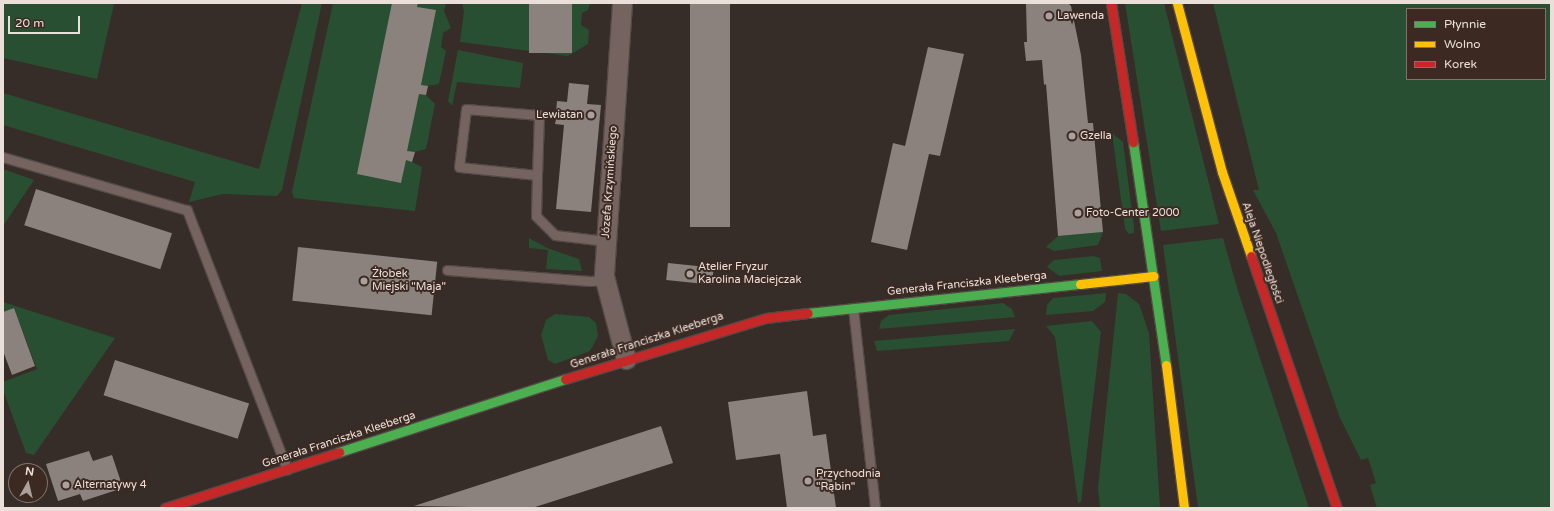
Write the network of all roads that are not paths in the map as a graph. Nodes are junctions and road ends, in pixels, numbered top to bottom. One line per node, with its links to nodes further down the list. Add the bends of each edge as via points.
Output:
1 (622, 3): 6 (street, Józefa Krzymińskiego)
2 (1111, 3): 8 (street)
3 (1178, 3): 16 (street, Aleja Niepodległości, via 1222,172)
4 (3, 157): 12 (lane, via 187,210)
5 (537, 175): 5 (lane, via 539,115 466,109 459,166); 6 (lane, via 536,216 555,235)
6 (606, 241): 9 (street, Józefa Krzymińskiego)
7 (447, 270): 9 (lane)
8 (1154, 276): 10 (street, Generała Franciszka Kleeberga); 15 (street)
9 (605, 280): 11 (street, Józefa Krzymińskiego)
10 (853, 308): 11 (street, Generała Franciszka Kleeberga, via 766,318); 14 (lane)
11 (626, 359): 12 (street, Generała Franciszka Kleeberga)
12 (287, 469): 13 (street, Generała Franciszka Kleeberga)
13 (165, 508)
14 (875, 508)
15 (1184, 508)
16 (1337, 508)

